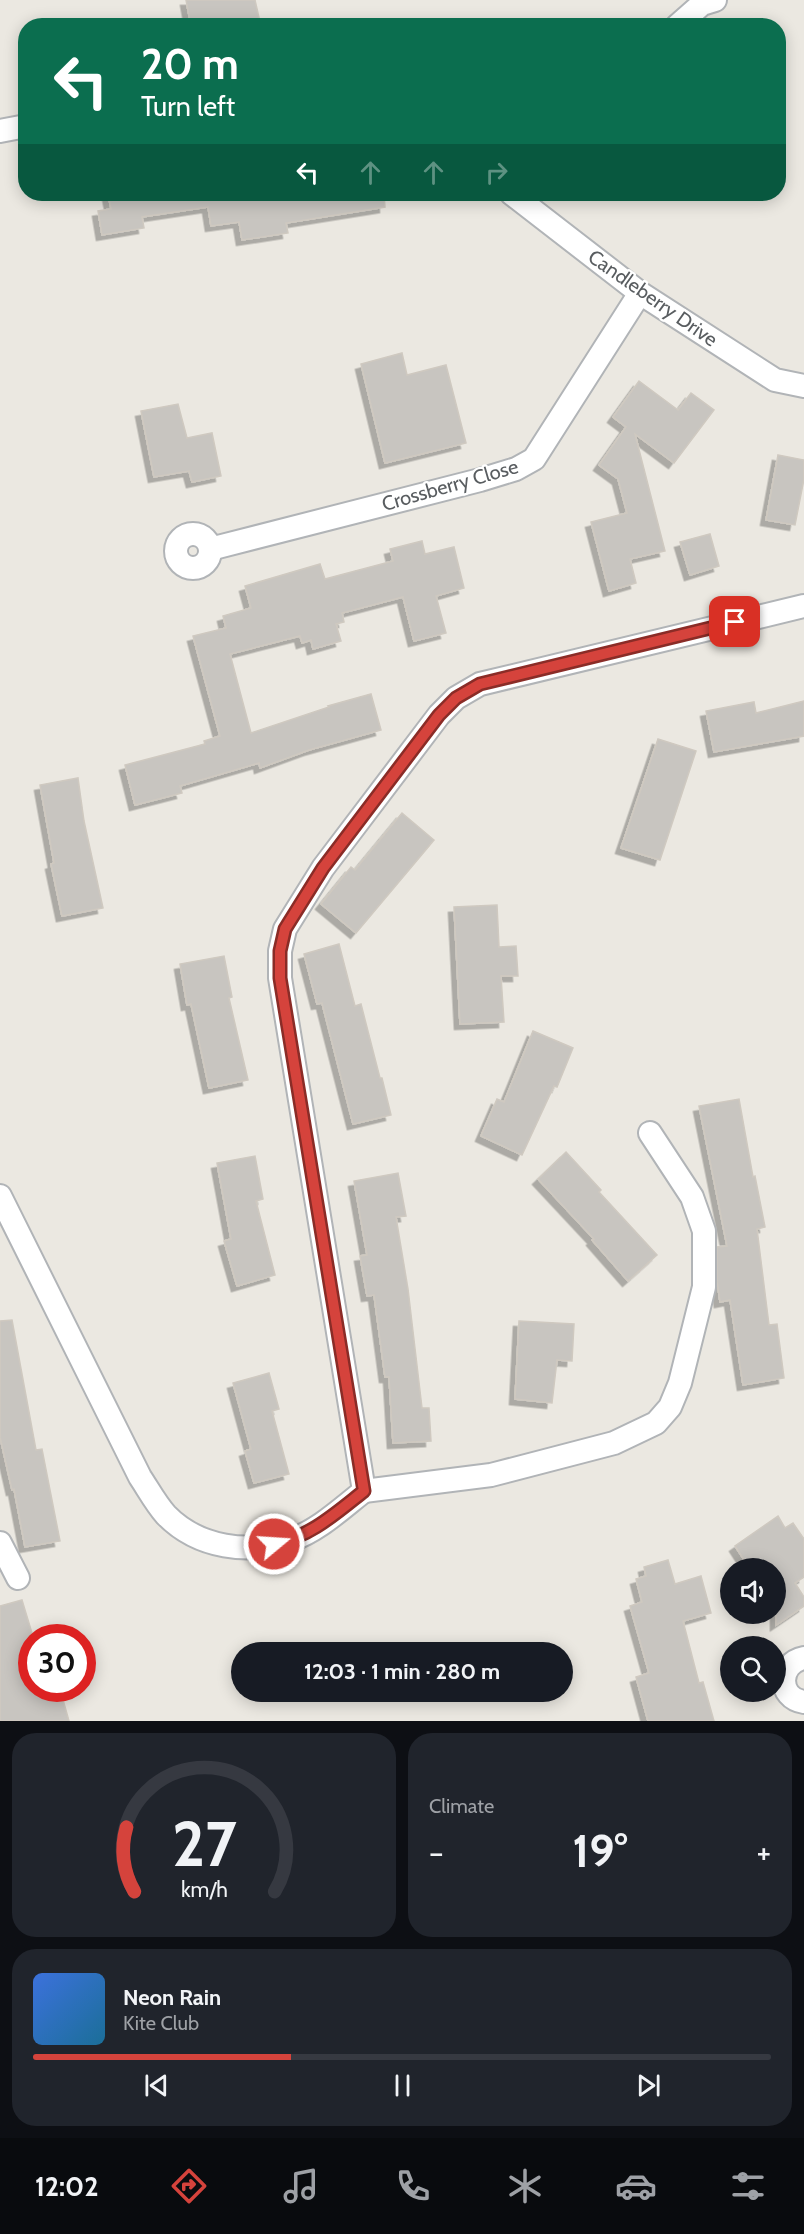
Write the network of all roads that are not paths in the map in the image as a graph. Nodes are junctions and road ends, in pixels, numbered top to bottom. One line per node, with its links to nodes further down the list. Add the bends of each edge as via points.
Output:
1 (715, 0): 2 (street, via 702,4)
2 (686, 18)
3 (18, 128): 4 (street)
4 (0, 131)
5 (523, 201): 6 (street, Candleberry Drive)
6 (640, 293): 7 (street, Candleberry Drive, via 775,380); 8 (street, Crossberry Close, via 534,459 480,480)
7 (804, 386)
8 (210, 549)
9 (804, 606): 12 (street, via 480,684 456,698 323,868 285,929 280,978)
10 (650, 1134): 12 (street, via 692,1197 704,1231 704,1287 680,1383 670,1407 656,1423 614,1443 490,1475)
11 (0, 1196): 12 (street, via 140,1477 167,1515 201,1540 224,1546 257,1547 292,1540 319,1526)
12 (364, 1491)
13 (0, 1543): 14 (street)
14 (18, 1578)
15 (804, 1658): 16 (street, via 793,1661 783,1676 787,1692)
16 (804, 1702)

